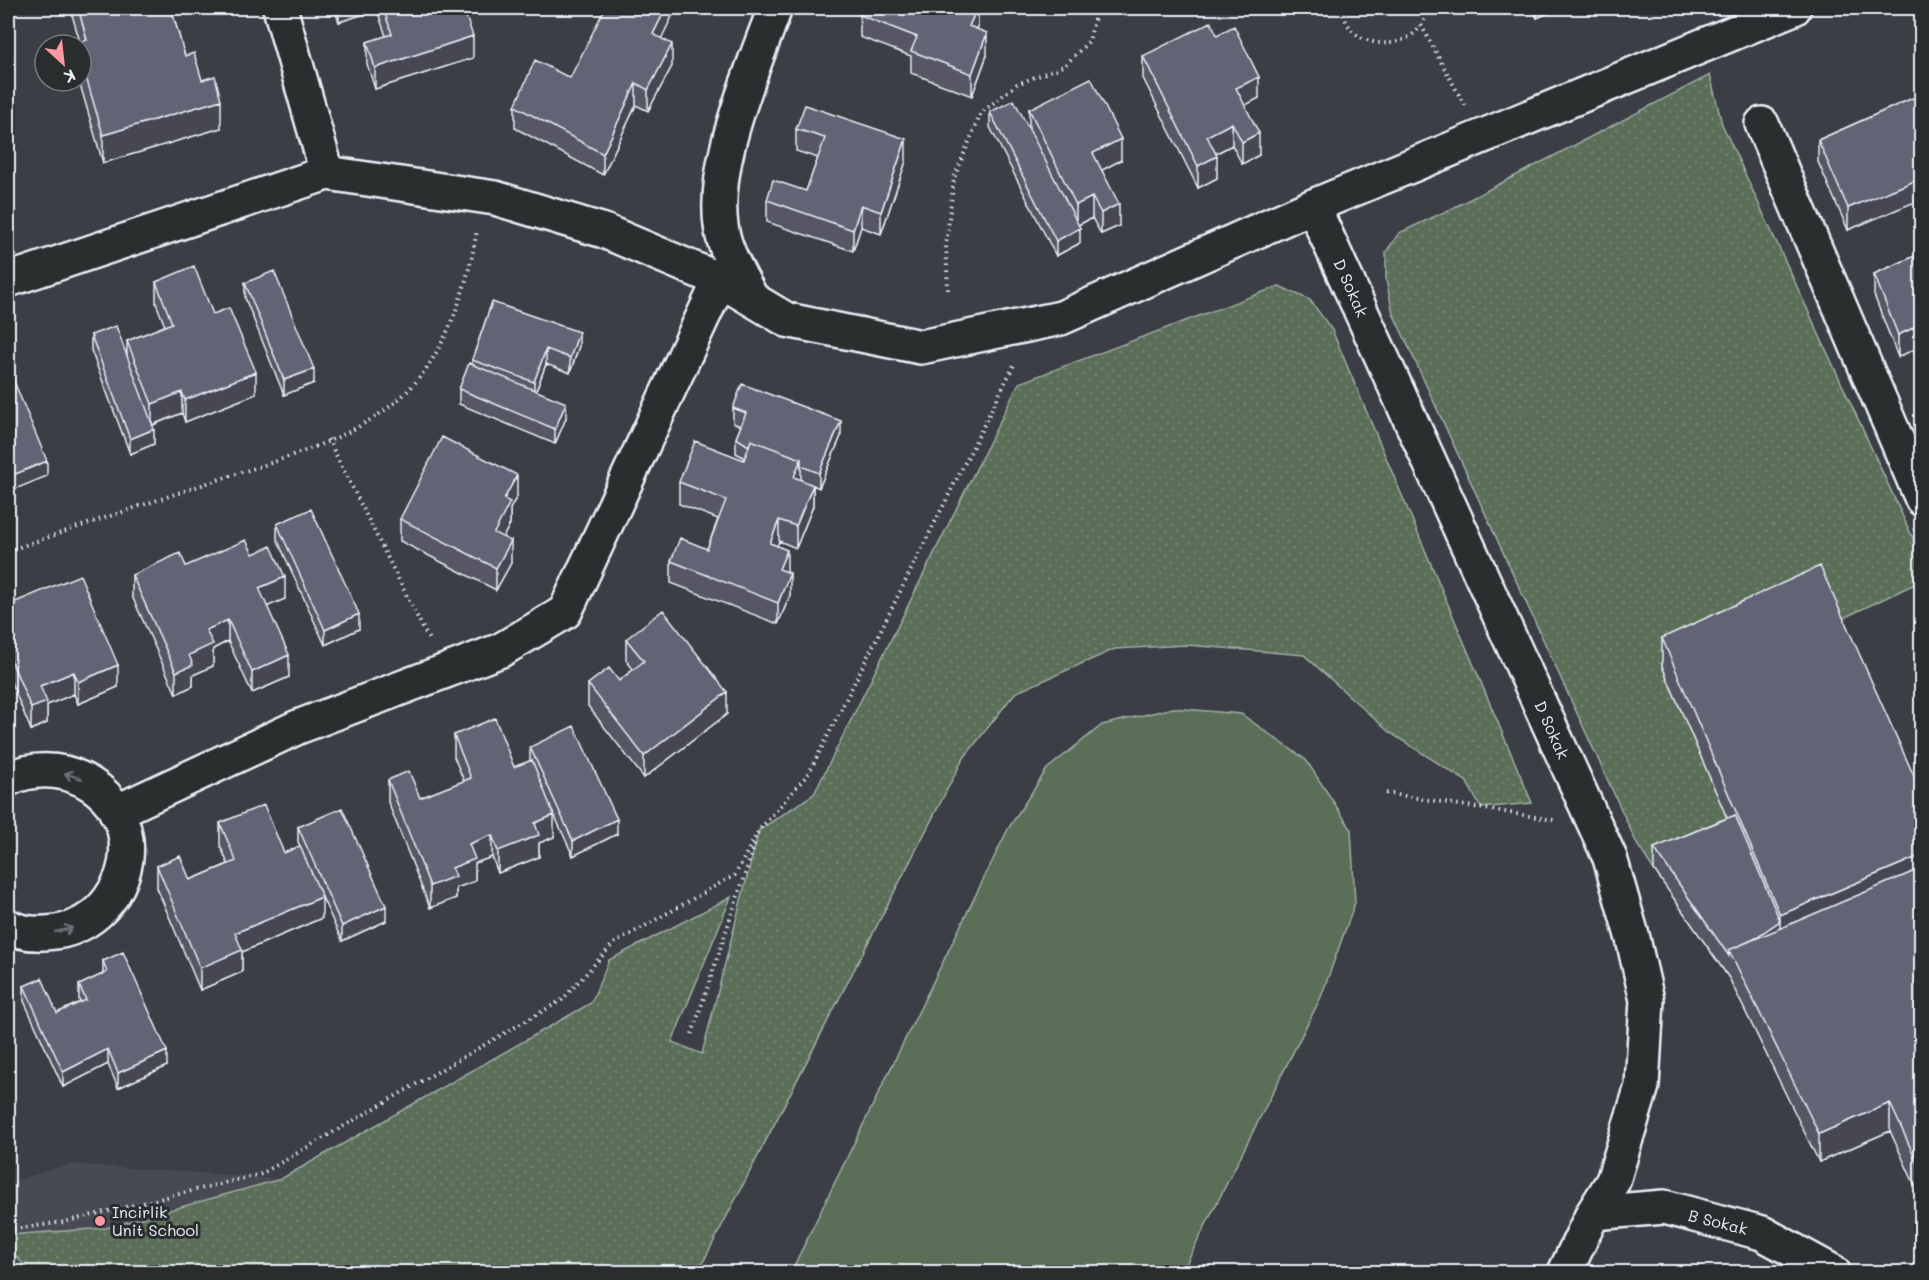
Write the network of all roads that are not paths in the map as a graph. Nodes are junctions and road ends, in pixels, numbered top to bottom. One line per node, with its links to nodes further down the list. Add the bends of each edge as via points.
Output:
1 (280, 8): 5 (lane)
2 (776, 8): 9 (lane, via 729,135 720,206 725,244)
3 (1794, 8): 6 (lane)
4 (1762, 124): 10 (lane)
5 (327, 173): 7 (lane); 8 (lane, via 483,196 604,231)
6 (1313, 206): 9 (lane, via 1061,318 921,348 788,320); 14 (lane, D Sokak, via 1614,870 1647,1000 1642,1086 1613,1181)
7 (8, 280)
8 (720, 280): 9 (lane); 12 (lane, via 565,612 501,650 298,727)
9 (752, 299)
10 (1922, 499)
11 (8, 779): 12 (lane, one-way to 11, via 103,794 80,777 52,769 23,771)
12 (116, 812): 13 (lane, one-way to 12, via 42,934 70,930 95,916 114,895 125,868 126,839)
13 (8, 926)
14 (1593, 1213): 15 (lane, D Sokak); 16 (lane, B Sokak, via 1664,1207 1762,1233)
15 (1564, 1272)
16 (1833, 1272)

